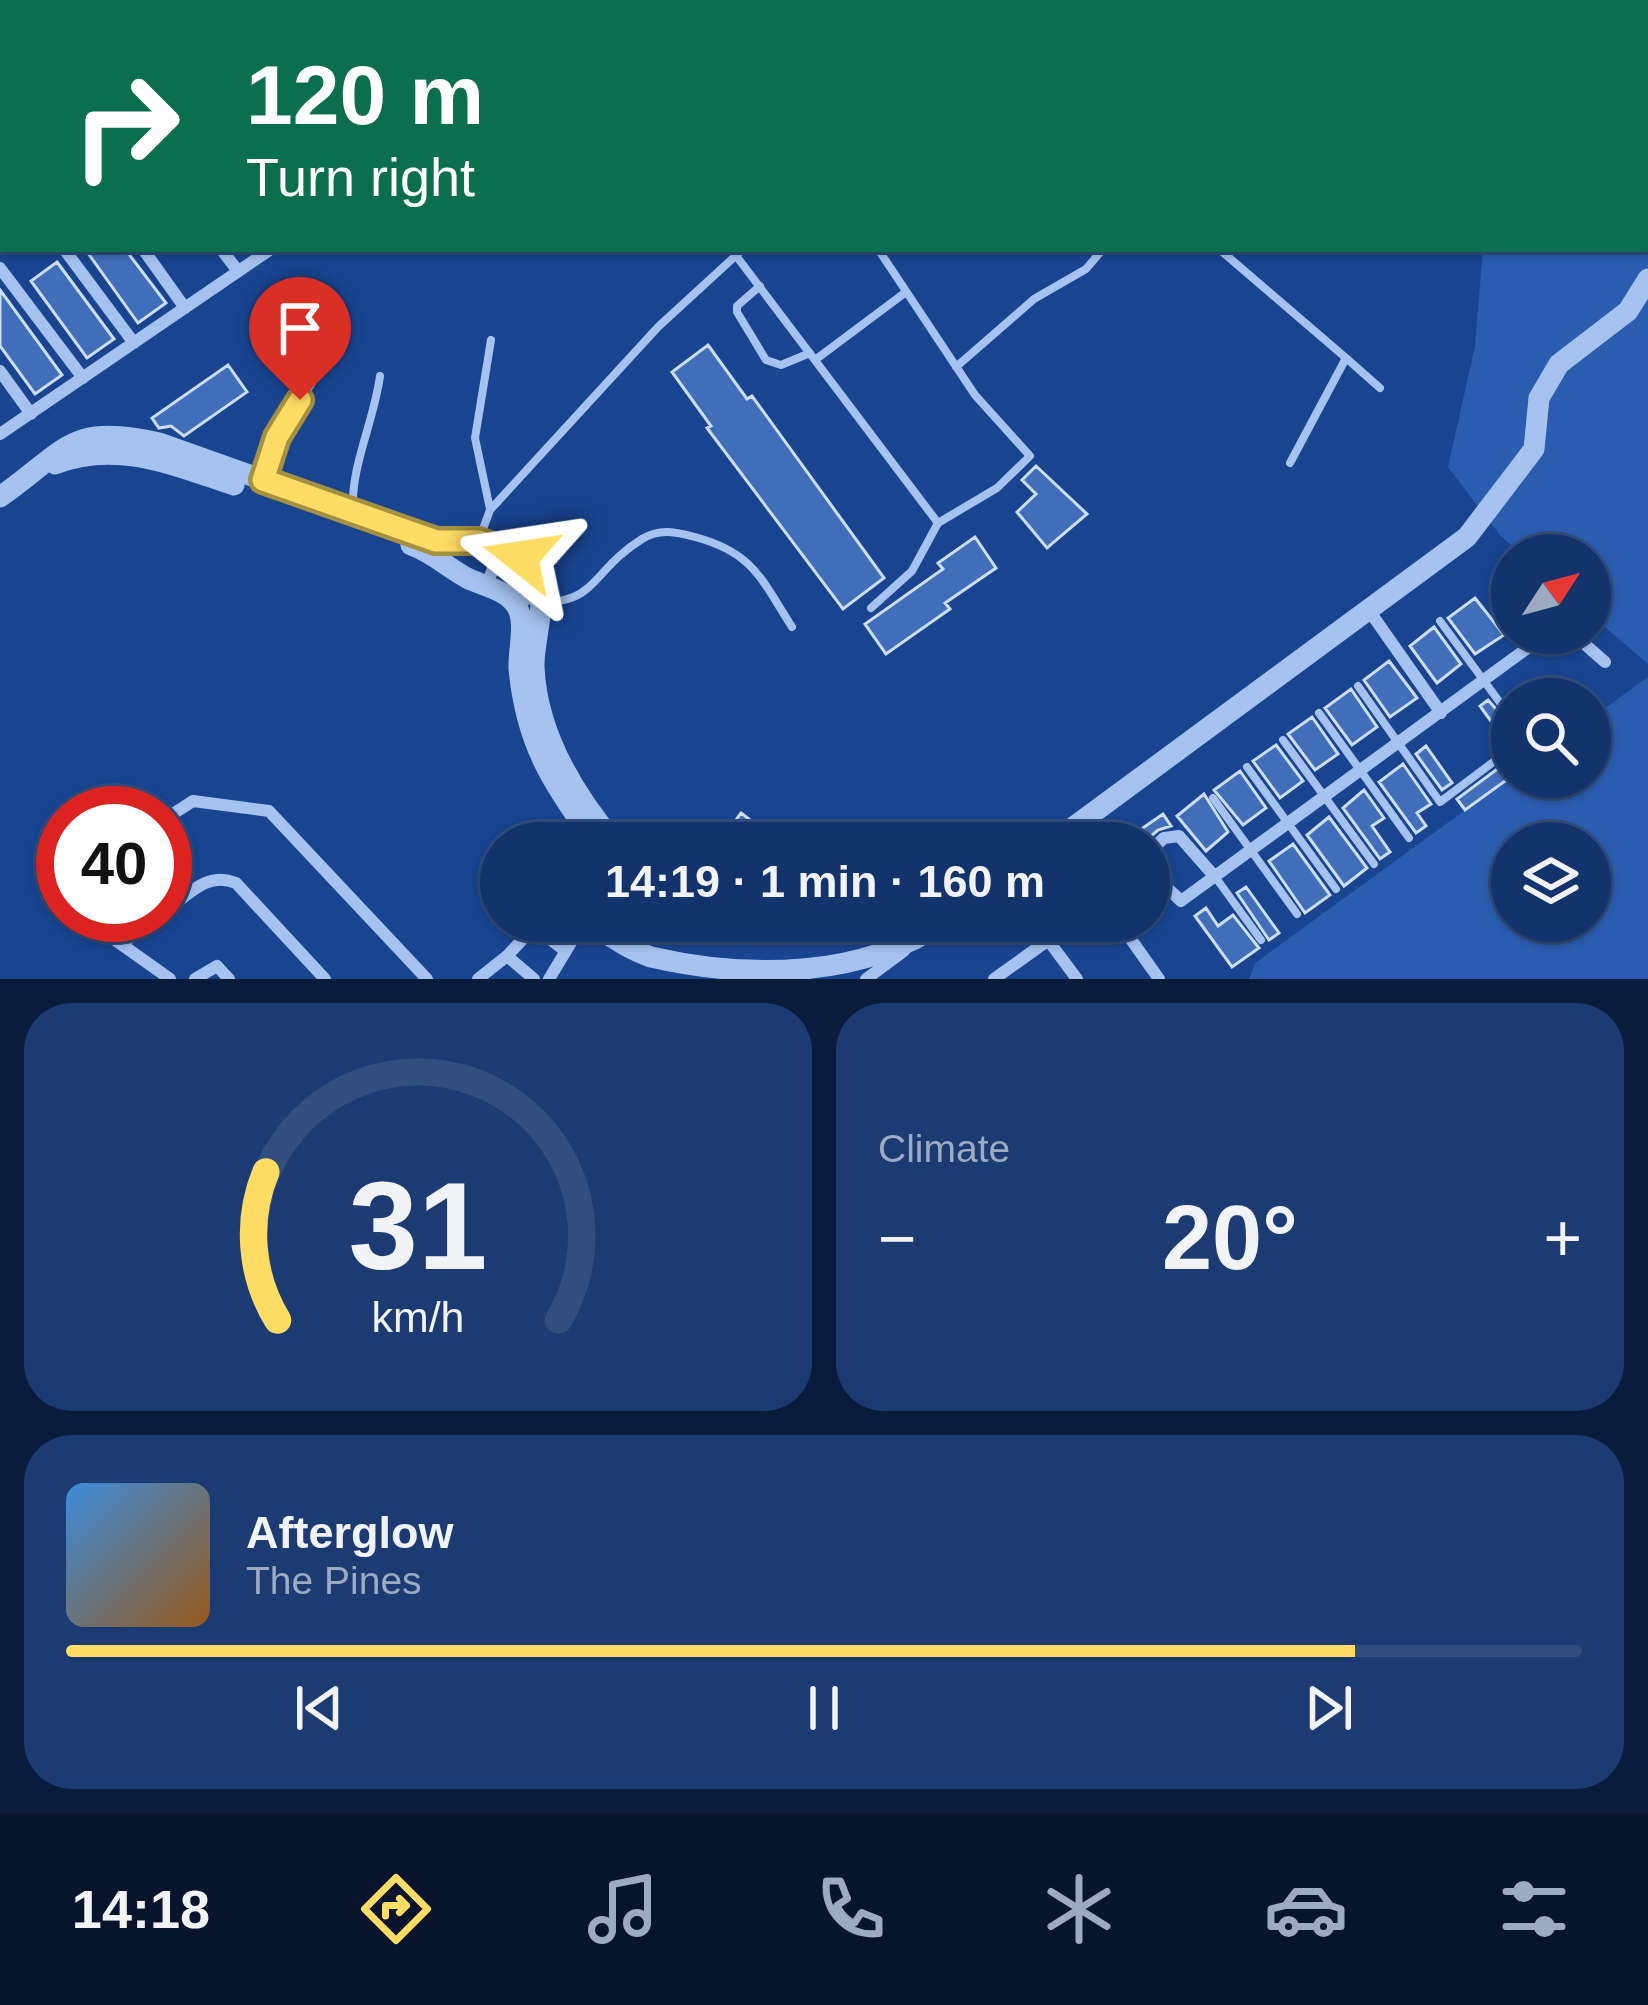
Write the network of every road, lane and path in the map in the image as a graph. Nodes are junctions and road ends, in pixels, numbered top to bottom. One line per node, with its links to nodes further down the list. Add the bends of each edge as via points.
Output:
1 (66, 252): 17 (street)
2 (145, 252): 15 (street)
3 (223, 252): 11 (street)
4 (267, 252): 11 (street)
5 (736, 252): 31 (lane)
6 (738, 252): 13 (lane)
7 (880, 252): 14 (lane)
8 (1100, 252): 21 (lane)
9 (1222, 252): 19 (lane)
10 (0, 268): 24 (street)
11 (238, 272): 15 (street)
12 (1648, 279): 40 (street, via 1628,311 1559,364 1539,398 1534,449 1467,537)
13 (760, 286): 18 (lane); 18 (lane, via 737,311 766,360 781,365)
14 (906, 292): 18 (lane); 21 (lane)
15 (185, 308): 17 (street)
16 (491, 340): 31 (lane, via 476,438)
17 (134, 343): 24 (street)
18 (812, 356): 33 (lane)
19 (1346, 358): 25 (lane); 28 (lane)
20 (324, 364): 29 (lane, via 277,437)
21 (956, 367): 33 (lane, via 1030,456 997,488)
22 (0, 371): 26 (street)
23 (380, 376): 32 (lane, via 352,484)
24 (83, 378): 26 (street)
25 (1380, 388)
26 (31, 414): 27 (street)
27 (0, 434)
28 (1290, 463)
29 (262, 487): 30 (street, via 129,454 78,455); 32 (street); 35 (street, via 432,552)
30 (0, 497)
31 (490, 510): 34 (lane)
32 (353, 512): 34 (street, via 436,541)
33 (938, 523): 39 (lane, via 912,571)
34 (479, 543): 35 (street); 36 (street); 38 (street, via 531,564)
35 (452, 567): 36 (street)
36 (487, 586): 37 (street)
37 (511, 598): 38 (lane); 59 (street, via 521,616 519,666 532,738)
38 (539, 603): 42 (lane, via 579,596 643,538 668,530 729,546); 60 (street, via 534,667 544,721 565,775)
39 (871, 608)
40 (1368, 609): 50 (street); 61 (street)
41 (1440, 621): 46 (lane)
42 (793, 627)
43 (1519, 654): 46 (street)
44 (1596, 654): 45 (street)
45 (1605, 662)
46 (1484, 680): 48 (lane); 50 (street)
47 (1358, 686): 52 (lane)
48 (1491, 690)
49 (1319, 712): 55 (lane)
50 (1441, 713): 52 (street)
51 (1283, 740): 56 (lane)
52 (1398, 744): 53 (lane, via 1440,802); 55 (street)
53 (1491, 764)
54 (1247, 767): 62 (lane)
55 (1361, 770): 56 (street); 64 (lane)
56 (1324, 797): 62 (street); 66 (lane)
57 (1213, 799): 65 (lane)
58 (192, 802): 91 (street, via 269,811)
59 (580, 822)
60 (600, 822)
61 (1084, 822)
62 (1288, 824): 65 (street); 68 (lane)
63 (1170, 837): 67 (street, via 1179,836)
64 (1409, 838)
65 (1252, 850): 67 (street); 71 (lane)
66 (1374, 864)
67 (1215, 877): 69 (street, via 1181,902); 72 (lane)
68 (1336, 889)
69 (1170, 891)
70 (192, 892): 90 (street, via 211,878 236,883)
71 (1297, 914)
72 (1261, 940)
73 (118, 942): 83 (street)
74 (124, 942): 83 (street)
75 (521, 942): 85 (street)
76 (556, 942): 84 (street)
77 (570, 942): 84 (street)
78 (624, 942): 82 (street, via 703,971 758,977 842,968)
79 (1045, 942): 86 (street)
80 (1049, 942): 96 (street)
81 (1133, 942): 97 (street)
82 (915, 943): 95 (street)
83 (121, 944): 87 (street)
84 (564, 950): 94 (street)
85 (508, 956): 92 (street); 93 (street)
86 (996, 978)
87 (170, 979)
88 (195, 979): 89 (street, via 217,966)
89 (229, 979)
90 (325, 979)
91 (427, 979)
92 (478, 979)
93 (534, 979)
94 (549, 979)
95 (866, 979)
96 (1077, 979)
97 (1160, 979)

